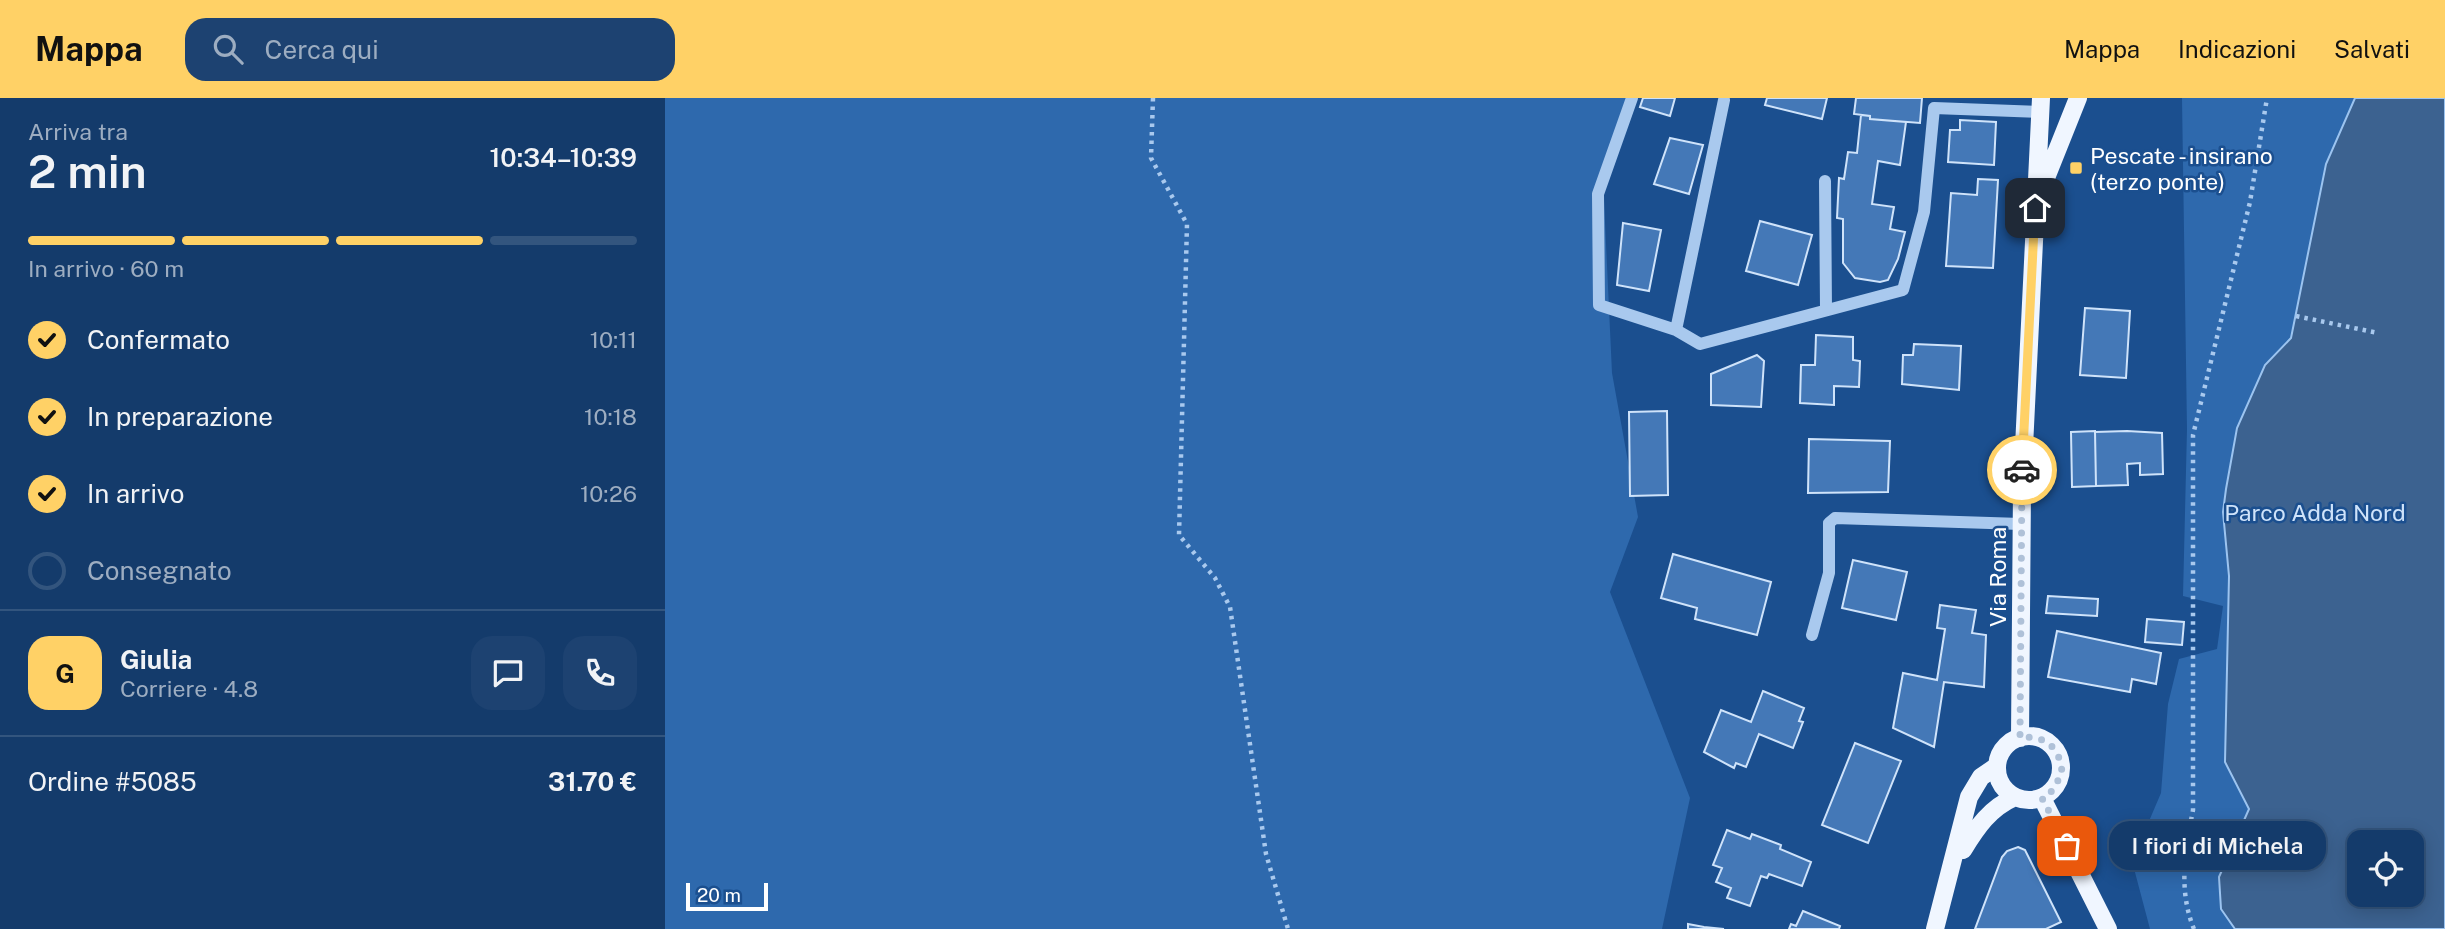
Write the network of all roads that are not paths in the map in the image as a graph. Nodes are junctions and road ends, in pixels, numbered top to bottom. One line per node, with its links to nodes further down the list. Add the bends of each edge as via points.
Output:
1 (1632, 98): 9 (street, via 1598,194 1599,306)
2 (2054, 98): 7 (main road)
3 (2078, 98): 7 (main road)
4 (1724, 100): 9 (street)
5 (2041, 105): 7 (main road); 8 (street, via 1934,108 1924,212 1903,290)
6 (1825, 181): 8 (street)
7 (2035, 208): 10 (main road, Via Roma)
8 (1826, 310): 9 (street, via 1700,344)
9 (1676, 330)
10 (2021, 524): 11 (street, via 1835,518 1829,523 1829,573); 12 (main road, Via Roma)
11 (1812, 635)
12 (2020, 738): 13 (main road, via 2004,748); 15 (main road, via 2031,736 2051,744 2061,762 2058,784)
13 (1997, 766): 14 (main road, via 2002,784); 16 (main road, via 1981,777 1969,797)
14 (2015, 797): 15 (main road); 16 (main road, via 1997,805)
15 (2042, 798): 18 (main road)
16 (1953, 865): 17 (main road)
17 (1935, 929)
18 (2108, 929)

